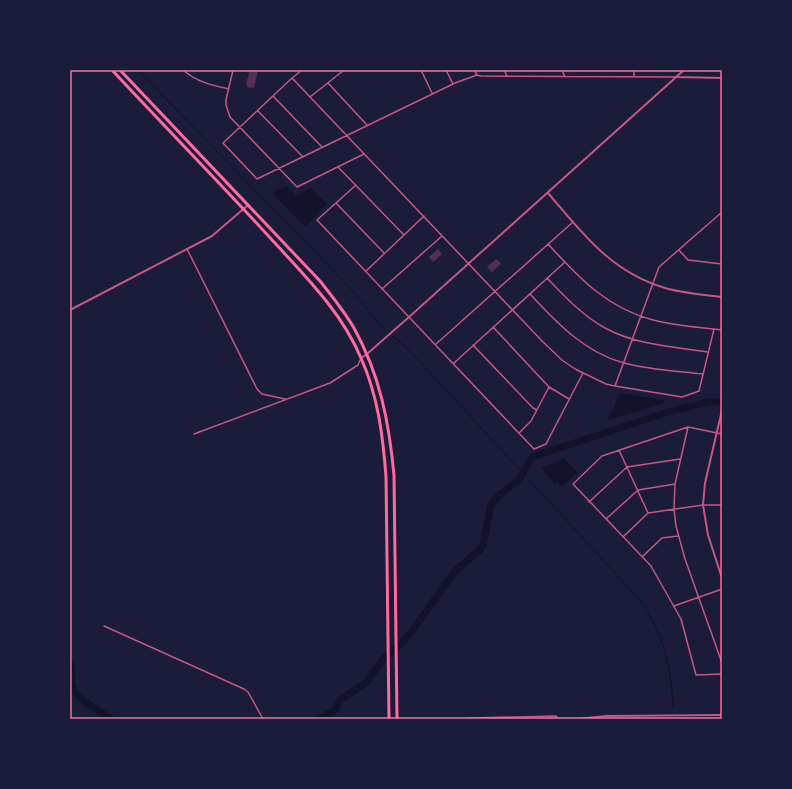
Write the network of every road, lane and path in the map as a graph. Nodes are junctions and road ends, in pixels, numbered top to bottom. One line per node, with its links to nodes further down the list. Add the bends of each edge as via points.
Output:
1 (112, 70): 40 (highway)
2 (120, 70): 39 (highway)
3 (183, 70): 23 (street, via 202,83)
4 (233, 70): 23 (street)
5 (302, 70): 19 (street)
6 (344, 70): 21 (street)
7 (421, 70): 24 (street)
8 (446, 70): 22 (street)
9 (474, 70): 14 (street)
10 (504, 70): 15 (street)
11 (562, 70): 16 (street)
12 (634, 70): 17 (street)
13 (684, 70): 18 (street)
14 (477, 75): 15 (street); 22 (street)
15 (507, 76): 16 (street)
16 (565, 76): 17 (street)
17 (634, 77): 18 (street)
18 (676, 77): 20 (street); 37 (street)
19 (292, 78): 25 (street); 26 (street)
20 (722, 78)
21 (328, 83): 26 (street); 28 (street)
22 (453, 84): 24 (street)
23 (229, 89): 29 (street, via 226,105 230,117)
24 (432, 94): 28 (street)
25 (273, 96): 27 (street); 31 (street)
26 (310, 97): 30 (street)
27 (258, 111): 29 (street); 33 (street)
28 (368, 125): 30 (street)
29 (240, 128): 35 (street); 35 (street, via 224,144 257,179)
30 (346, 136): 31 (street); 32 (street)
31 (322, 147): 33 (street)
32 (364, 154): 34 (street); 42 (street)
33 (303, 157): 35 (street)
34 (338, 167): 35 (street, via 297,188); 36 (street)
35 (278, 168)
36 (356, 185): 38 (street); 44 (street)
37 (548, 193): 43 (street); 51 (street)
38 (336, 203): 49 (street); 53 (street, via 317,220)
39 (248, 205): 40 (street); 71 (highway, via 320,281 353,327)
40 (244, 209): 47 (street, via 212,236); 72 (highway, via 334,311)
41 (722, 212): 48 (street)
42 (424, 216): 44 (street); 45 (street)
43 (573, 222): 46 (street); 55 (street, via 613,262)
44 (404, 235): 49 (street)
45 (442, 236): 51 (street); 56 (street)
46 (548, 244): 50 (street); 57 (street)
47 (187, 250): 61 (street); 79 (street, via 257,389 262,394)
48 (679, 250): 52 (street, via 688,260); 55 (street, via 660,267)
49 (384, 254): 53 (street)
50 (565, 262): 54 (street); 62 (street, via 597,293)
51 (469, 264): 57 (street); 63 (street)
52 (722, 264)
53 (366, 271): 56 (street)
54 (547, 278): 58 (street); 67 (street, via 594,321)
55 (653, 284): 59 (street); 62 (street)
56 (382, 289): 63 (street)
57 (496, 292): 60 (street); 68 (street)
58 (530, 294): 60 (street); 74 (street, via 557,323 581,342)
59 (722, 298)
60 (512, 309): 64 (street); 75 (street, via 562,360)
61 (70, 310)
62 (641, 316): 65 (street); 67 (street)
63 (409, 317): 68 (street); 71 (street)
64 (493, 327): 69 (street); 78 (street)
65 (714, 329): 66 (street); 70 (street)
66 (722, 330)
67 (632, 339): 70 (street); 74 (street)
68 (436, 344): 73 (street)
69 (473, 345): 73 (street); 81 (street)
70 (708, 352): 76 (street)
71 (367, 354): 72 (street); 112 (highway, via 384,402 394,475)
72 (361, 358): 79 (street, via 358,365 330,383); 111 (highway, via 377,404 383,438 386,477)
73 (454, 363): 84 (street)
74 (624, 363): 76 (street); 77 (street)
75 (583, 373): 77 (street); 80 (street)
76 (703, 374): 77 (street, via 699,391 682,397)
77 (615, 386)
78 (549, 387): 80 (street); 81 (street)
79 (285, 399): 86 (street)
80 (569, 399): 84 (street, via 546,444 534,449)
81 (537, 410): 84 (street, via 531,421)
82 (722, 410): 85 (street)
83 (688, 427): 85 (street); 88 (street); 89 (street)
84 (519, 433)
85 (717, 433): 87 (street); 94 (street, via 705,483)
86 (194, 434)
87 (722, 434)
88 (619, 450): 90 (street); 93 (street, via 602,456 573,484)
89 (680, 460): 90 (street); 91 (street)
90 (627, 467): 92 (street); 93 (street)
91 (675, 484): 92 (street); 96 (street)
92 (638, 490): 97 (street); 98 (street)
93 (589, 502): 98 (street)
94 (703, 505): 95 (street); 96 (street); 102 (street, via 708,534)
95 (722, 505)
96 (674, 509): 97 (street); 99 (street)
97 (648, 513): 100 (street)
98 (606, 520): 100 (street)
99 (678, 536): 101 (street, via 662,538); 104 (street)
100 (623, 537): 101 (street)
101 (642, 557): 105 (street, via 651,566)
102 (722, 578)
103 (722, 589): 104 (street)
104 (699, 598): 105 (street); 107 (street)
105 (674, 606): 108 (street, via 681,619 696,675)
106 (104, 626): 110 (street, via 244,689)
107 (722, 663)
108 (722, 674)
109 (722, 715): 115 (street, via 606,716)
110 (263, 719)
111 (389, 719)
112 (397, 719)
113 (464, 719): 114 (street, via 556,716)
114 (558, 719)
115 (578, 719)

